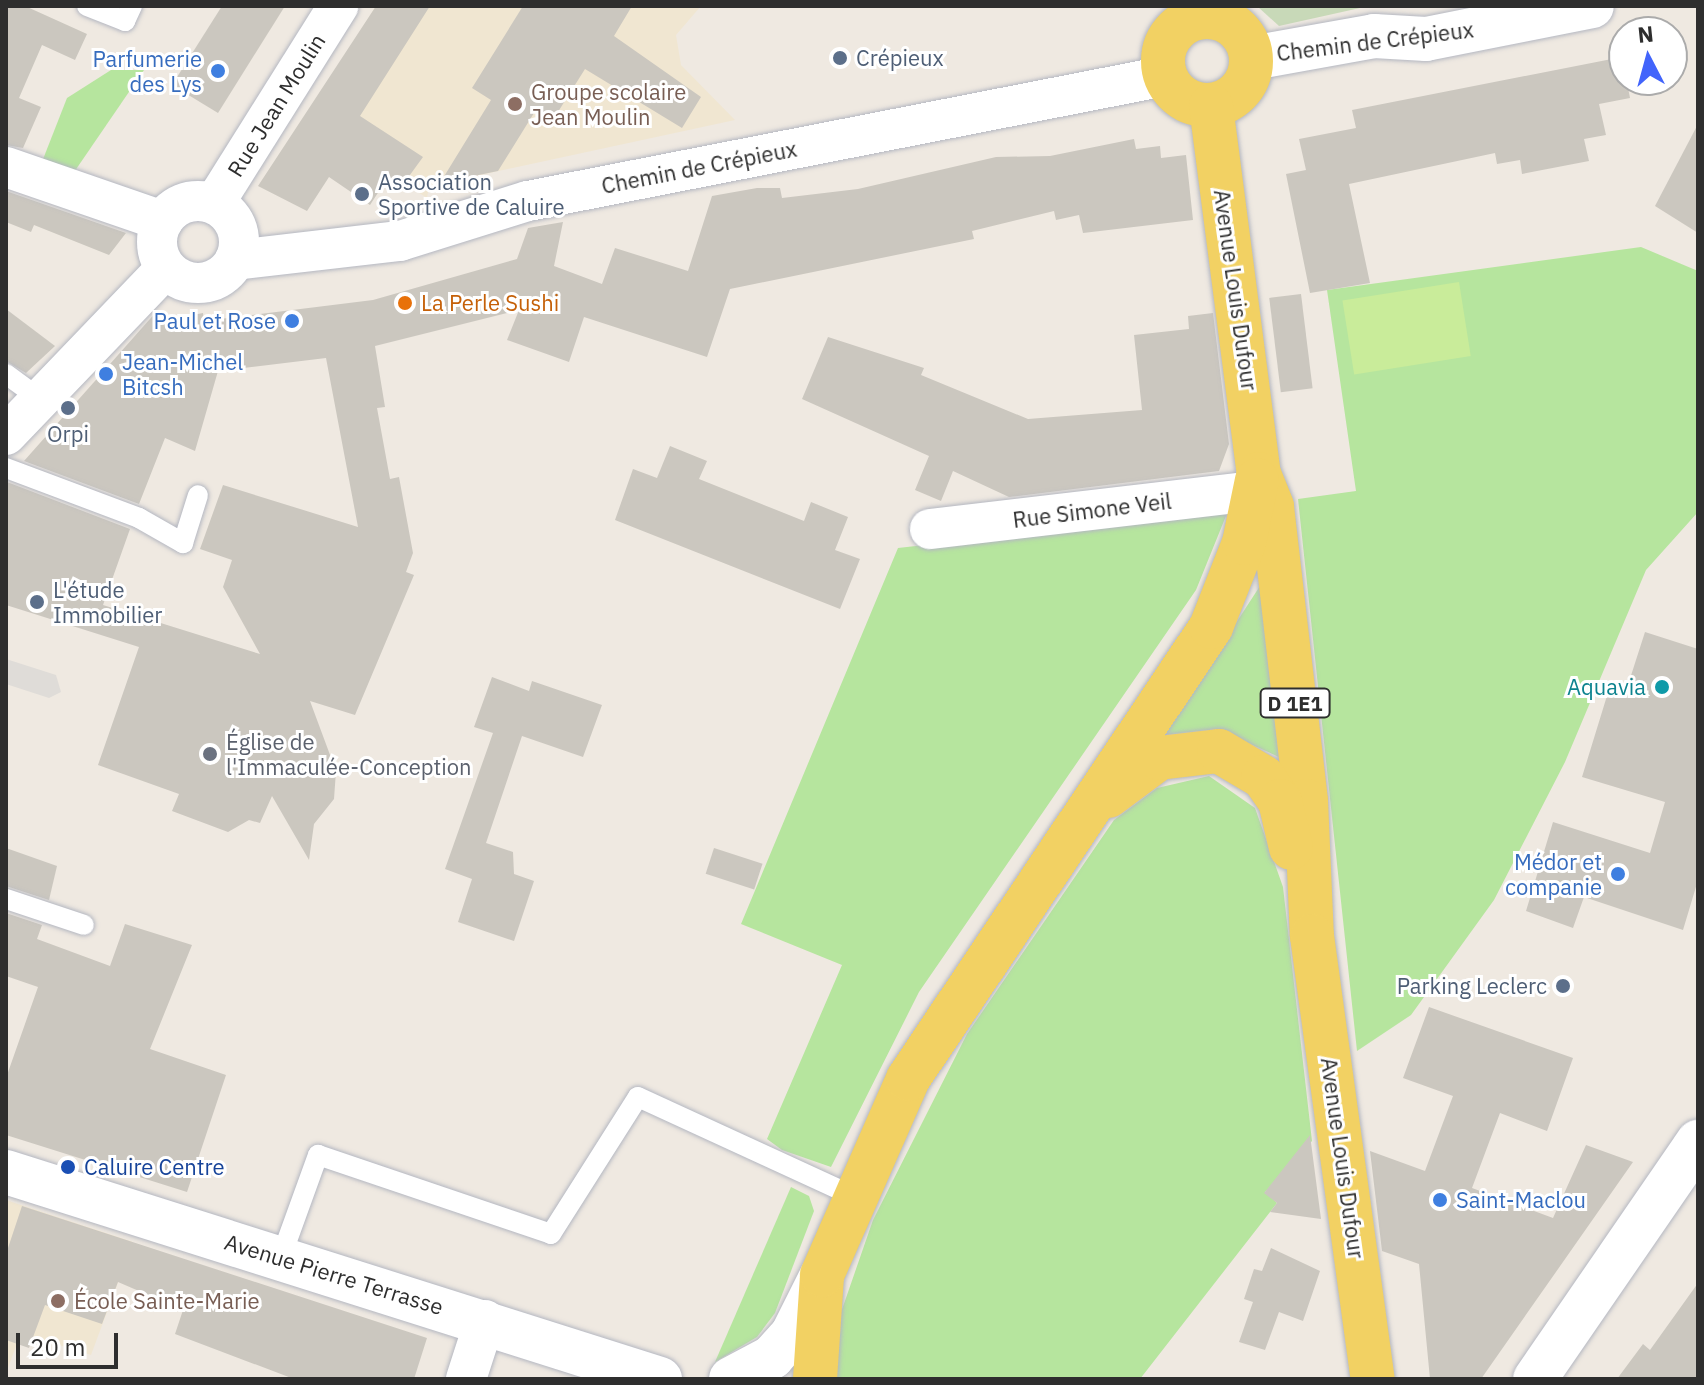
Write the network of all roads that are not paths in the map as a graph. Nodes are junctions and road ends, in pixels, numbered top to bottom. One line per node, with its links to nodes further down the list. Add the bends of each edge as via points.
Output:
1 (87, 6): 2 (lane, via 125,21)
2 (132, 6)
3 (338, 6): 10 (street, Rue Jean Moulin)
4 (1588, 6): 6 (main road, Chemin de Crépieux, via 1426,39 1374,36)
5 (1198, 12): 6 (main road, via 1240,31); 7 (main road, via 1169,39)
6 (1252, 58): 8 (main road, via 1245,84)
7 (1165, 76): 8 (main road, via 1183,99); 12 (street, Chemin de Crépieux, via 528,201 400,241)
8 (1211, 106): 18 (main road, Avenue Louis Dufour / D 1E1)
9 (6, 167): 11 (street)
10 (214, 204): 11 (street, via 180,205); 12 (street, via 238,234)
11 (163, 221): 13 (street, via 157,245)
12 (235, 260): 13 (street, via 202,283)
13 (166, 268): 15 (street)
14 (6, 374): 15 (lane)
15 (40, 399): 16 (street)
16 (6, 435)
17 (6, 468): 19 (lane, via 139,518 183,543)
18 (1256, 483): 20 (street, Rue Simone Veil); 21 (main road, via 1244,543 1211,627); 24 (main road, D 1E1, via 1272,507 1291,666)
19 (198, 495)
20 (930, 529)
21 (1058, 853): 24 (main road, via 1127,775 1190,749 1219,751 1263,777 1280,801); 27 (main road, via 947,1013)
22 (6, 899): 23 (lane)
23 (84, 925)
24 (1312, 936): 35 (main road, Avenue Louis Dufour / D 1E1)
25 (1698, 1142): 36 (main road)
26 (6, 1172): 28 (main road, Avenue Pierre Terrasse)
27 (851, 1195): 28 (lane, via 638,1097 551,1234 318,1155); 29 (main road)
28 (280, 1260): 30 (main road, Avenue Pierre Terrasse)
29 (822, 1275): 33 (main road, via 792,1335 772,1357); 34 (main road)
30 (485, 1320): 31 (main road, Avenue Pierre Terrasse); 32 (street)
31 (666, 1377)
32 (466, 1379)
33 (731, 1379)
34 (815, 1379)
35 (1373, 1379)
36 (1535, 1379)

